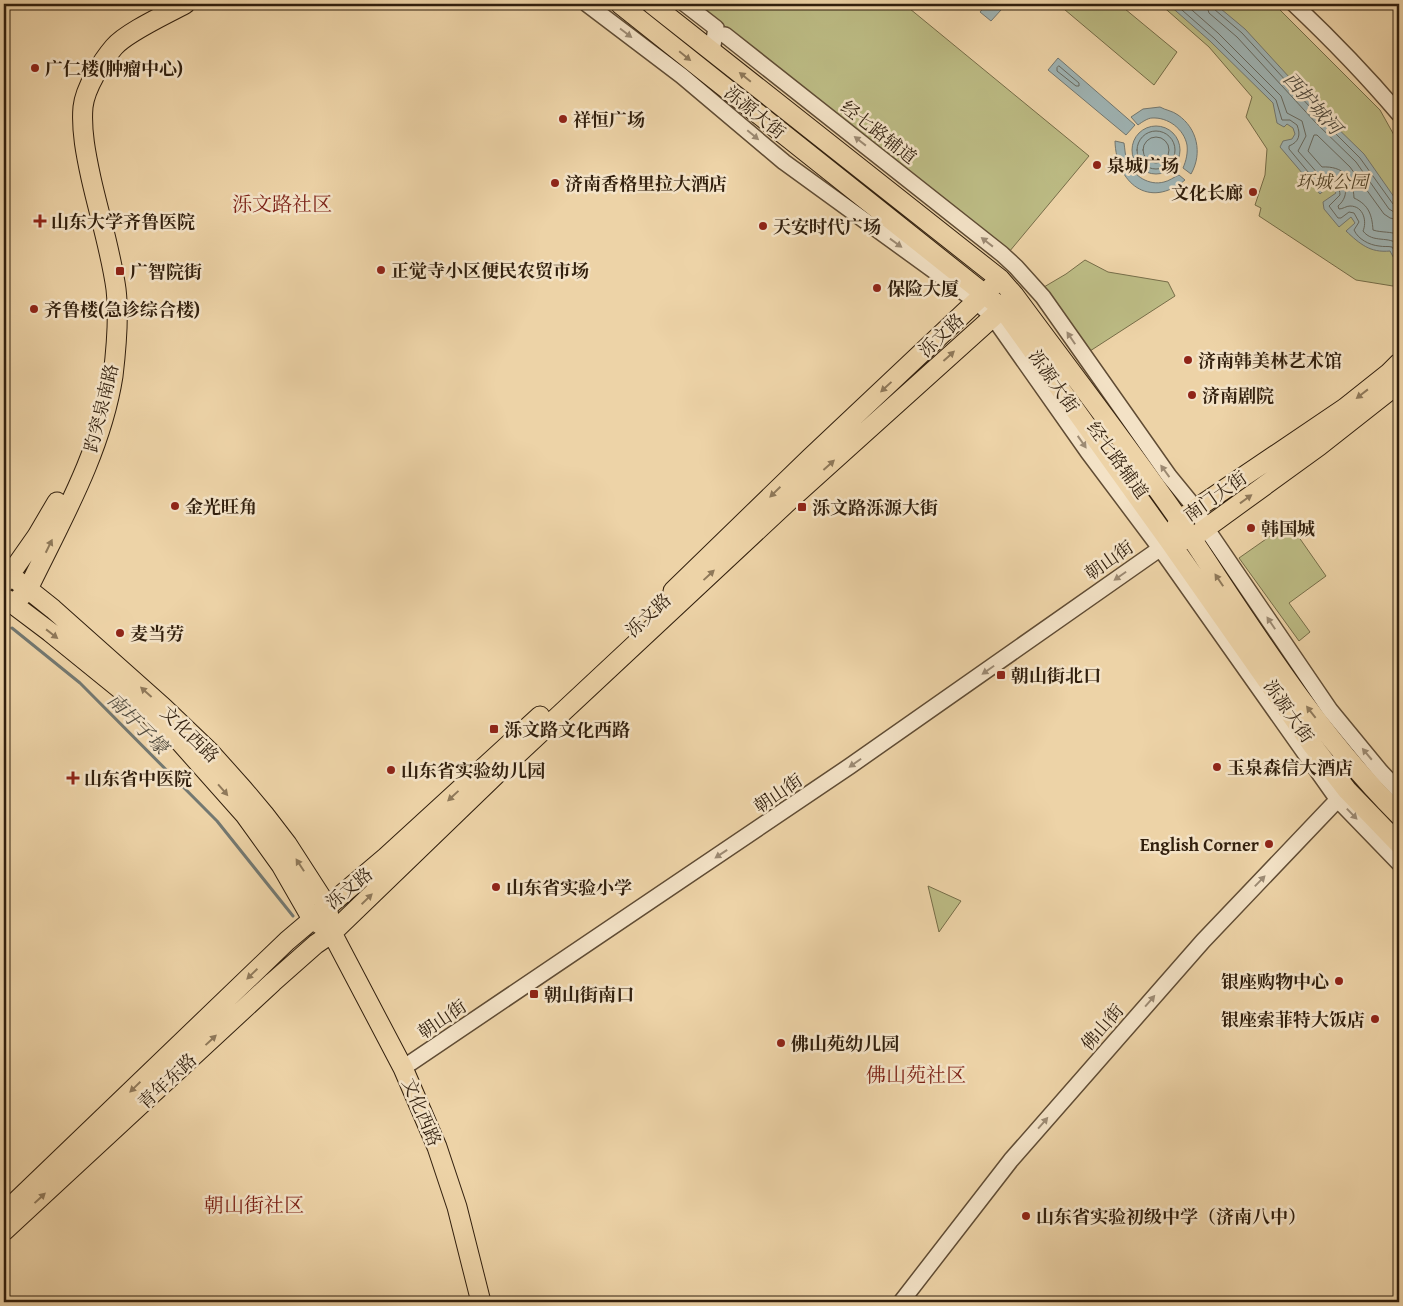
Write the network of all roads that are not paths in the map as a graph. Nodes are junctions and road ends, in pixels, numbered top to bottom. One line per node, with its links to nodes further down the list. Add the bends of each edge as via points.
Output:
1 (164, 4): 21 (main road, 趵突泉南路, via 120,29 101,50 78,95 75,113 77,151 104,288 105,362 95,413 80,455 37,536)
2 (185, 4): 22 (main road, 趵突泉南路, one-way to 2, via 97,441 112,376 116,290 88,165 83,105 94,76 115,46)
3 (587, 4): 12 (street, one-way to 12, via 682,76 784,162)
4 (620, 4): 12 (main road, 泺源大街, one-way to 12)
5 (652, 4): 9 (main road, 泺源大街)
6 (685, 4): 9 (street, via 716,28)
7 (1294, 4): 10 (street, via 1378,88)
8 (725, 34): 16 (street, 经七路辅道, one-way to 8, via 1169,476 1043,297 1016,267)
9 (712, 51): 11 (main road, 泺源大街, one-way to 9)
10 (1399, 114)
11 (1000, 280): 12 (main road, 泺文路); 13 (main road, 泺源大街)
12 (981, 298): 13 (main road, 泺源大街); 29 (main road, 泺文路, one-way to 29, via 498,754 386,857)
13 (1003, 306): 17 (main road, 泺源大街); 20 (main road, 泺源大街, one-way to 20); 31 (main road, 泺文路, one-way to 13, via 508,763)
14 (1399, 363): 16 (main road, 南门大街, one-way to 16, via 1345,408)
15 (1399, 383): 18 (main road, 南门大街, one-way to 15)
16 (1196, 509): 17 (main road, 南门大街); 18 (street, 经七路辅道)
17 (1179, 520): 19 (main road, 泺源大街); 20 (main road, 南门大街)
18 (1206, 528): 19 (main road, 南门大街); 24 (street, 经七路辅道, one-way to 18, via 1330,710)
19 (1191, 539): 20 (main road, 南门大街); 26 (main road, 泺源大街, one-way to 19, via 1368,784 1295,693)
20 (1165, 545): 25 (main road, 泺源大街, via 1313,746); 32 (street, 朝山街, one-way to 32, via 850,766)
21 (6, 576): 22 (main road, 文化西路)
22 (28, 590): 23 (main road, 趵突泉南路); 29 (main road, 文化西路, one-way to 22, via 287,844 209,751 60,615)
23 (8, 601): 30 (main road, 文化西路, one-way to 30, via 124,692 181,743 245,815 281,865)
24 (1399, 791)
25 (1342, 795): 27 (main road, 泺源大街); 28 (street, one-way to 28); 36 (street, 佛山街, one-way to 25, via 1011,1160 1202,941)
26 (1399, 816)
27 (1399, 844)
28 (1399, 863)
29 (327, 906): 30 (main road, 泺文路); 31 (main road, 文化西路)
30 (298, 932): 31 (main road, 文化西路); 33 (main road, 青年东路, one-way to 33)
31 (332, 933): 32 (main road, 文化西路); 34 (main road, 青年东路, one-way to 31, via 316,944)
32 (403, 1068): 35 (main road, 文化西路, via 437,1146 457,1207)
33 (4, 1213)
34 (4, 1231)
35 (481, 1302)
36 (901, 1302)

